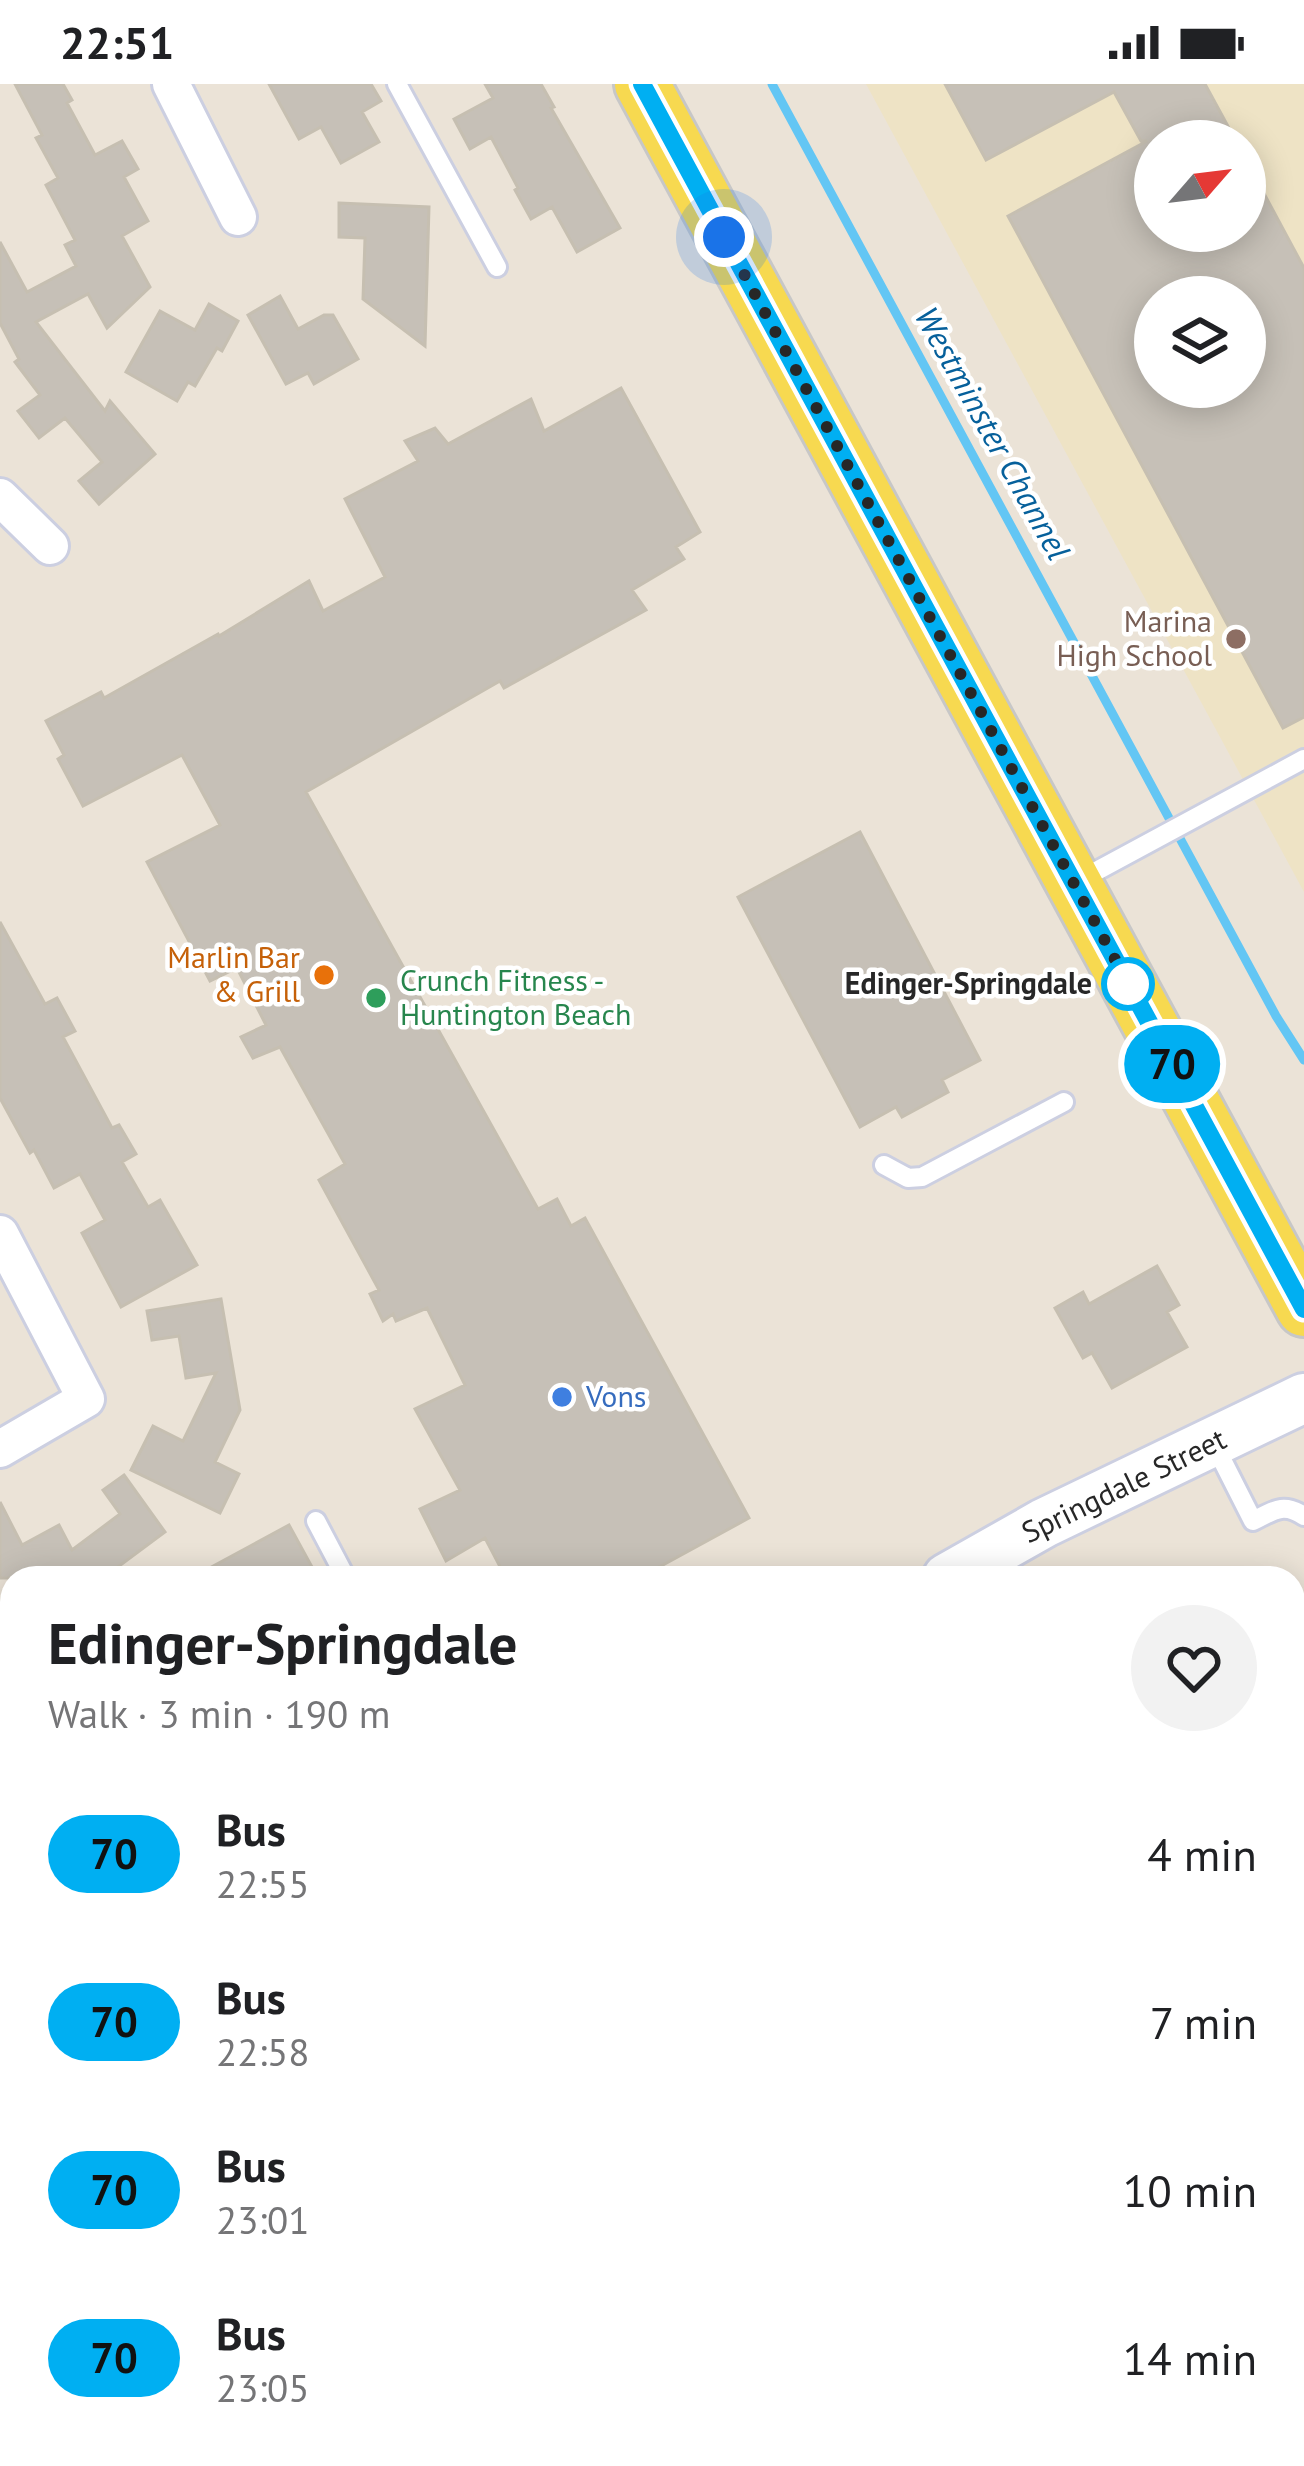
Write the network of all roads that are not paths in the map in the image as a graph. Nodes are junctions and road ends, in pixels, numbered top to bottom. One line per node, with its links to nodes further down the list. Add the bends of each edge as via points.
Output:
1 (171, 84): 4 (street)
2 (398, 84): 5 (lane)
3 (642, 84): 9 (main road)
4 (238, 217)
5 (497, 267)
6 (0, 497): 7 (street)
7 (50, 546)
8 (1304, 759): 9 (lane)
9 (1095, 871): 13 (main road)
10 (1064, 1102): 11 (lane, via 922,1178)
11 (884, 1165)
12 (0, 1234): 16 (street, via 86,1399)
13 (1304, 1309)
14 (1304, 1398): 15 (main road, Springdale Street)
15 (1213, 1442): 17 (lane, via 1253,1521 1277,1508); 20 (main road, Springdale Street, via 1044,1523)
16 (0, 1448)
17 (1304, 1516)
18 (316, 1521): 19 (lane)
19 (340, 1566)
20 (978, 1566)

